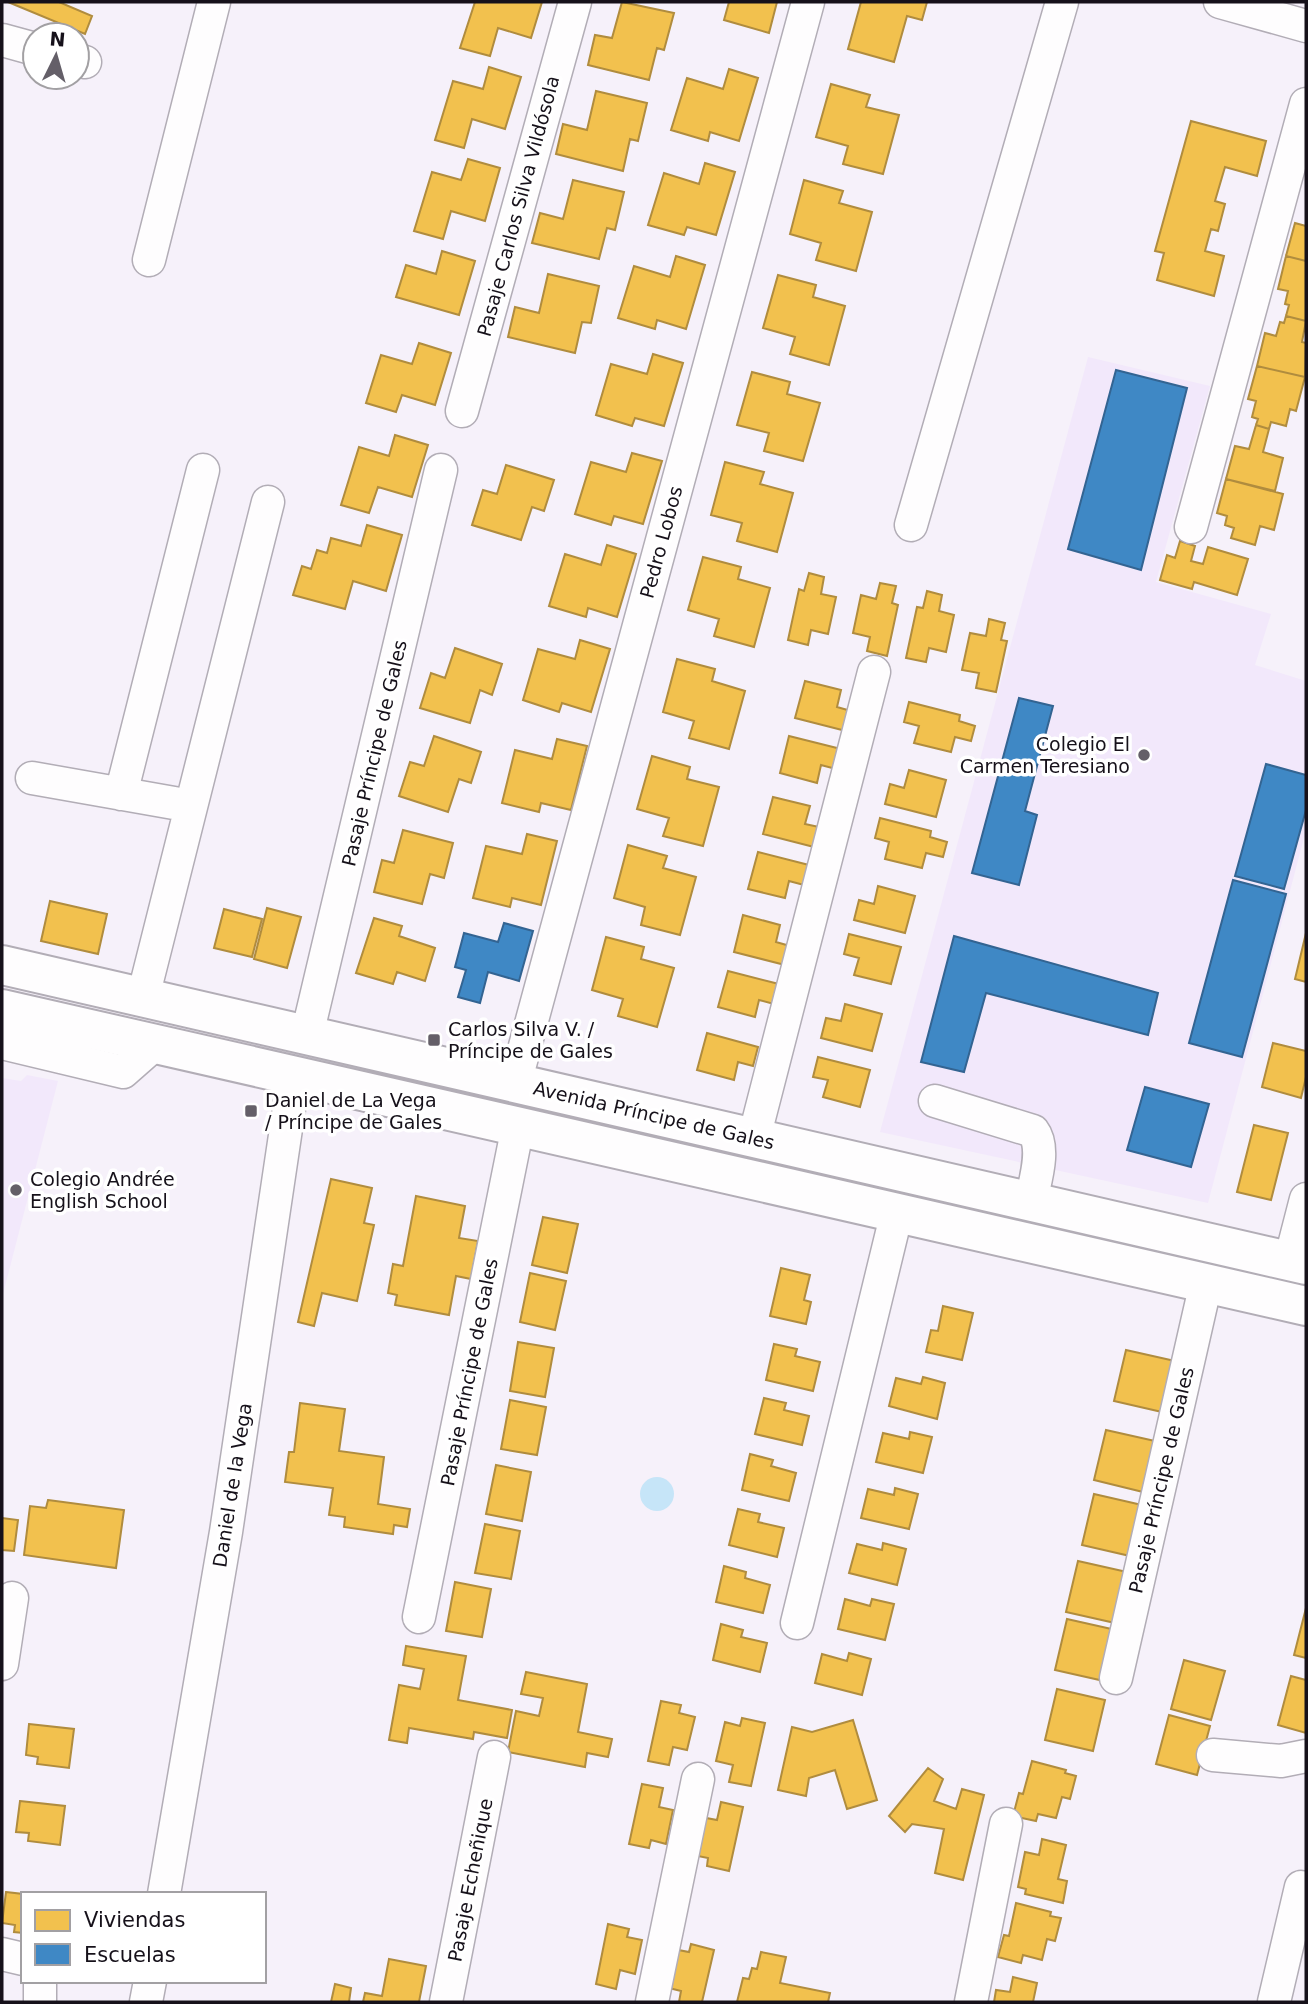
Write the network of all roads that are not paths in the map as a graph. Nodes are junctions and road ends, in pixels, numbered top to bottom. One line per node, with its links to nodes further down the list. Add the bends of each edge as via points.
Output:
1 (214, 2): 10 (street)
2 (575, 2): 11 (street, Pasaje Carlos Silva Vildósola)
3 (808, 2): 28 (street, Pedro Lobos)
4 (1062, 2): 15 (street)
5 (1220, 2): 6 (street)
6 (1306, 26)
7 (2, 40): 8 (street)
8 (21, 45)
9 (1306, 103): 16 (street)
10 (149, 260)
11 (462, 411)
12 (203, 470): 19 (street)
13 (441, 470): 24 (street, Pasaje Príncipe de Gales)
14 (268, 502): 20 (street)
15 (911, 525)
16 (1191, 527)
17 (874, 672): 31 (street)
18 (32, 778): 19 (street)
19 (121, 794): 20 (street)
20 (191, 806): 22 (street)
21 (2, 965): 22 (main road, Avenida Príncipe de Gales)
22 (143, 997): 24 (main road, Avenida Príncipe de Gales)
23 (2, 1009): 25 (main road)
24 (307, 1035): 28 (main road, Avenida Príncipe de Gales)
25 (156, 1043): 26 (street, via 123,1072); 27 (main road)
26 (2, 1044)
27 (294, 1075): 30 (main road); 49 (street, Daniel de la Vega, via 226,1532)
28 (515, 1083): 31 (main road, Avenida Príncipe de Gales)
29 (935, 1101): 33 (street, via 1033,1131 1039,1148)
30 (518, 1126): 34 (main road); 39 (street, Pasaje Príncipe de Gales)
31 (754, 1138): 33 (main road, Avenida Príncipe de Gales)
32 (1306, 1199): 35 (street)
33 (1031, 1201): 35 (main road, Avenida Príncipe de Gales)
34 (897, 1212): 36 (main road); 40 (street)
35 (1298, 1263)
36 (1206, 1283): 37 (main road); 42 (street, Pasaje Príncipe de Gales)
37 (1306, 1306)
38 (12, 1598): 41 (street)
39 (419, 1617)
40 (797, 1623)
41 (2, 1664)
42 (1116, 1678)
43 (1213, 1755): 44 (street, via 1281,1762)
44 (1306, 1756)
45 (494, 1758): 56 (street, Pasaje Echeñique)
46 (698, 1779): 57 (street)
47 (1006, 1824): 58 (street)
48 (1301, 1887): 59 (street)
49 (164, 1892)
50 (2, 1954): 51 (street)
51 (21, 1959)
52 (40, 1983): 54 (street)
53 (150, 1983): 55 (street)
54 (40, 2002)
55 (146, 2002)
56 (446, 2002)
57 (652, 2002)
58 (971, 2002)
59 (1274, 2002)

